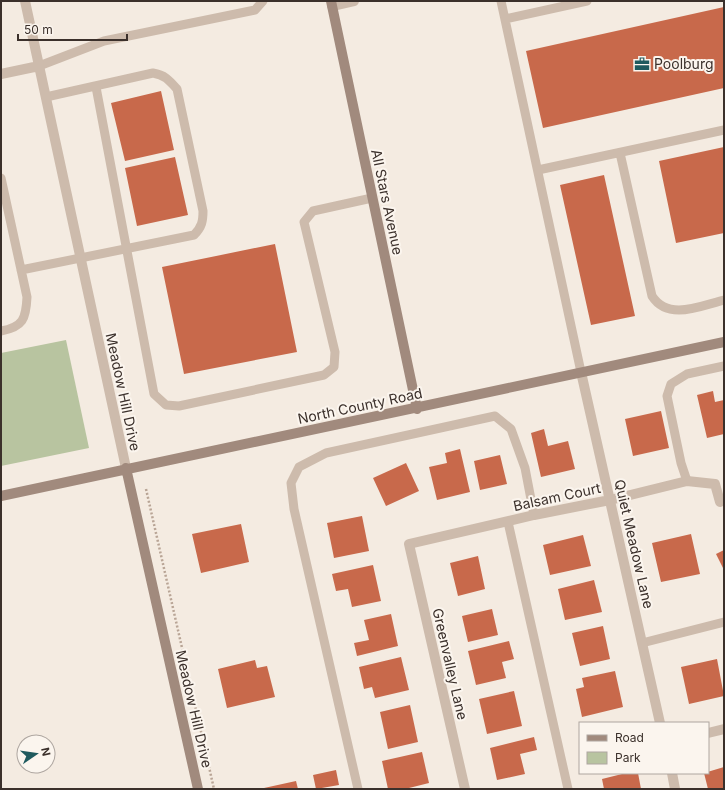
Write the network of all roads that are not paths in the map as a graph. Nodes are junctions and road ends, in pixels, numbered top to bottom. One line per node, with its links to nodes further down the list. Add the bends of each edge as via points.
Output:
1 (25, 1): 8 (street, Meadow Hill Drive)
2 (263, 1): 8 (lane, via 255,10 104,42)
3 (354, 1): 6 (street)
4 (501, 1): 7 (lane)
5 (587, 1): 7 (lane)
6 (331, 4): 16 (street, All Stars Avenue)
7 (505, 18): 14 (lane)
8 (39, 66): 9 (street); 11 (street, Meadow Hill Drive)
9 (1, 74)
10 (96, 87): 11 (lane); 17 (lane); 17 (lane, via 153,73 169,79 177,89 203,211 203,222 194,235)
11 (46, 97): 18 (street, Meadow Hill Drive)
12 (724, 130): 13 (lane)
13 (620, 153): 14 (lane); 20 (lane, via 652,296 657,304 667,310 676,311)
14 (538, 170): 24 (lane)
15 (1, 178): 19 (lane)
16 (372, 198): 17 (lane, via 313,211 304,222 335,352 334,367 324,375 179,406 166,405 154,394); 25 (street, All Stars Avenue)
17 (127, 249): 18 (lane)
18 (80, 259): 19 (lane); 26 (street, Meadow Hill Drive)
19 (20, 270): 21 (lane, via 27,297 27,313 20,324)
20 (724, 300)
21 (1, 331)
22 (724, 342): 24 (street, North County Road)
23 (724, 366): 27 (lane, via 687,374 671,384 667,396)
24 (581, 372): 25 (street, North County Road); 29 (street, Quiet Meadow Lane)
25 (417, 408): 26 (street, North County Road)
26 (126, 468): 28 (street, North County Road); 40 (street, Meadow Hill Drive)
27 (687, 481): 29 (street, Balsam Court); 30 (street, Balsam Court, via 715,484)
28 (1, 496)
29 (610, 500): 31 (street, Balsam Court); 35 (street, Quiet Meadow Lane)
30 (720, 502)
31 (534, 515): 32 (street, Balsam Court); 41 (lane, via 525,468 512,429 495,416 326,453 299,467 291,483 294,509)
32 (508, 522): 33 (street, Balsam Court); 43 (lane)
33 (409, 544): 42 (street, Greenvalley Lane)
34 (724, 622): 35 (lane)
35 (642, 643): 36 (street, Quiet Meadow Lane)
36 (660, 722)
37 (724, 729): 38 (street)
38 (709, 733)
39 (672, 774): 44 (street)
40 (198, 789)
41 (358, 789)
42 (465, 789)
43 (568, 789)
44 (675, 789)

